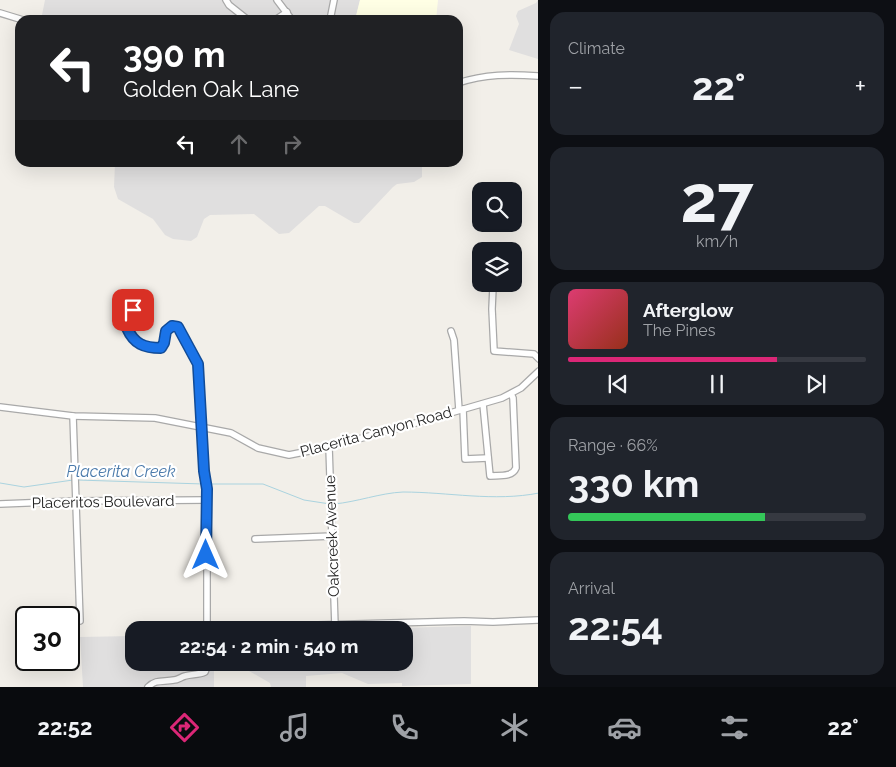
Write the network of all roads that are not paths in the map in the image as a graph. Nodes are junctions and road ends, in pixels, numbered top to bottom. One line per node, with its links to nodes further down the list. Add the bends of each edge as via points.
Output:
1 (226, 0): 6 (street)
2 (278, 0): 4 (street)
3 (334, 0): 9 (street)
4 (287, 12): 7 (street); 8 (street)
5 (0, 13): 10 (street)
6 (242, 15)
7 (282, 15)
8 (289, 15)
9 (331, 15)
10 (15, 18)
11 (538, 76): 12 (street, via 496,74)
12 (463, 82)
13 (493, 292): 16 (street, via 494,351)
14 (133, 310): 24 (street, via 127,328 132,338 142,346 161,348 166,331 172,326 181,332 198,364)
15 (451, 332): 22 (street)
16 (536, 353): 17 (street)
17 (538, 359)
18 (538, 371): 19 (street, Placerita Canyon Road)
19 (511, 394): 20 (street, Placerita Canyon Road); 26 (street, via 515,470 511,474 490,476)
20 (483, 404): 22 (street, Placerita Canyon Road); 26 (street)
21 (0, 408): 23 (street, Placerita Canyon Road)
22 (461, 409): 25 (street, Placerita Canyon Road); 26 (street, via 465,459)
23 (73, 416): 24 (street, Placerita Canyon Road, via 155,418); 27 (street)
24 (202, 428): 25 (street, Placerita Canyon Road, via 231,434 258,448 289,454); 28 (street)
25 (329, 447): 30 (street, Oakcreek Avenue)
26 (488, 458)
27 (76, 500): 28 (street, Placeritos Boulevard); 29 (street, Placeritos Boulevard); 32 (street)
28 (206, 500): 34 (street)
29 (0, 504)
30 (333, 536): 31 (street); 35 (street, Oakcreek Avenue)
31 (255, 539)
32 (80, 606)
33 (538, 620): 36 (street)
34 (207, 621)
35 (335, 621)
36 (413, 622)
37 (205, 671): 38 (street, via 173,681 159,681)
38 (148, 687)

